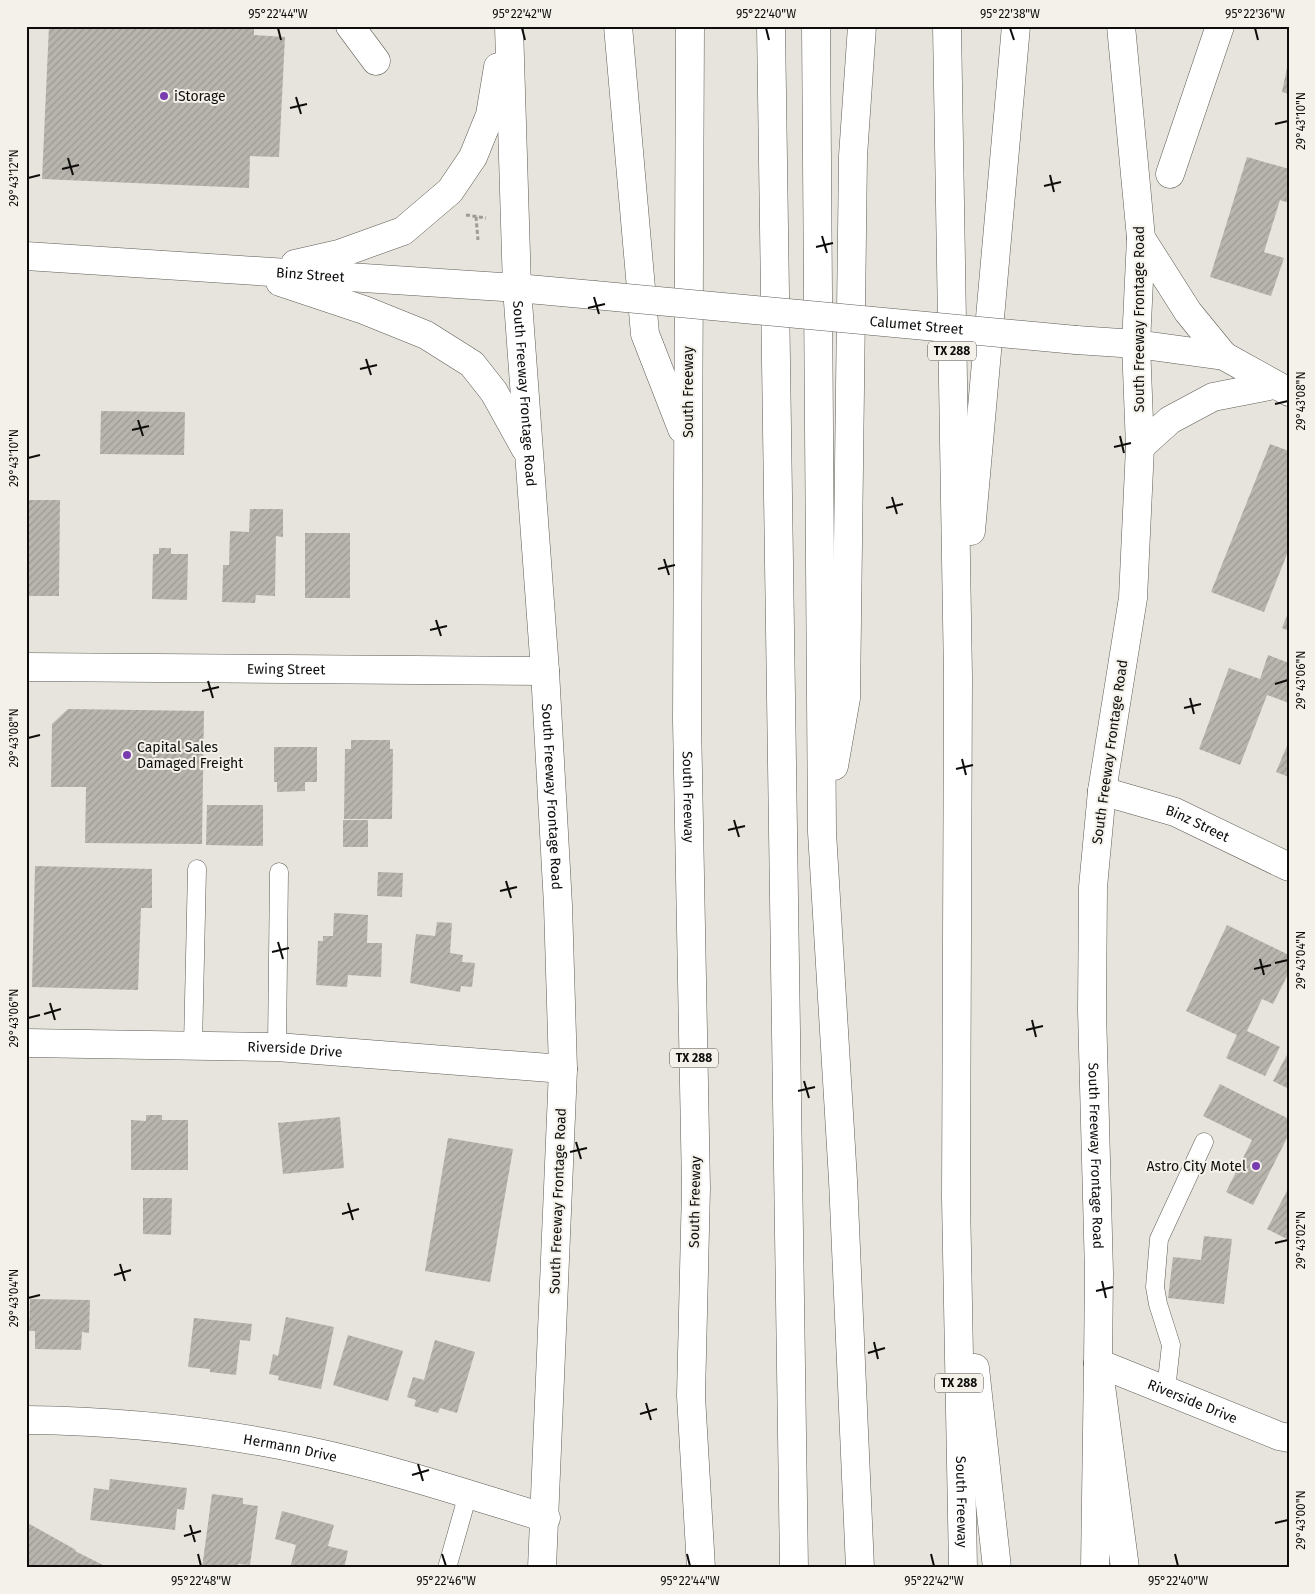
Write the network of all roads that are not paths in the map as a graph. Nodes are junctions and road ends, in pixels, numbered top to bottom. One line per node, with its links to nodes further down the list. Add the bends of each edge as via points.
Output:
1 (350, 26): 13 (main road)
2 (504, 26): 17 (main road, via 490,114 473,157 450,191 403,231 339,254)
3 (509, 26): 18 (main road, South Freeway Frontage Road)
4 (618, 26): 23 (main road, via 645,334)
5 (690, 26): 23 (main road, South Freeway / TX 288)
6 (771, 26): 49 (main road)
7 (816, 26): 30 (main road)
8 (862, 26): 30 (main road, via 853,156 846,698)
9 (947, 26): 28 (main road, South Freeway / TX 288)
10 (1016, 26): 28 (main road)
11 (1121, 26): 15 (main road, South Freeway Frontage Road)
12 (1220, 26): 14 (main road)
13 (376, 61)
14 (1170, 174)
15 (1141, 238): 20 (main road, South Freeway Frontage Road); 21 (main road, via 1188,312)
16 (26, 256): 17 (main road, Binz Street)
17 (254, 270): 18 (main road, Binz Street); 25 (main road, via 426,335 472,364 494,392)
18 (517, 288): 19 (main road, Binz Street); 25 (main road, South Freeway Frontage Road)
19 (594, 295): 20 (main road, Calumet Street, bridge)
20 (1136, 344): 21 (main road, Calumet Street); 24 (main road, South Freeway Frontage Road)
21 (1224, 356): 22 (main road, Calumet Street)
22 (1281, 388): 24 (main road, via 1213,397 1170,420)
23 (687, 444): 48 (main road, South Freeway / TX 288, via 687,720 696,1188 691,1396)
24 (1140, 447): 29 (main road, South Freeway Frontage Road, via 1133,598)
25 (530, 456): 27 (main road, South Freeway Frontage Road)
26 (26, 667): 27 (main road, Ewing Street)
27 (545, 671): 37 (main road, South Freeway Frontage Road)
28 (958, 677): 39 (main road, South Freeway / TX 288)
29 (1102, 791): 31 (main road, Binz Street, via 1175,812); 40 (main road, South Freeway Frontage Road, via 1093,887 1092,1010 1099,1274)
30 (822, 832): 50 (main road, via 842,1170)
31 (1289, 867)
32 (197, 869): 35 (lane)
33 (279, 872): 36 (lane)
34 (26, 1043): 35 (main road, Riverside Drive)
35 (193, 1045): 36 (main road, Riverside Drive)
36 (277, 1047): 37 (main road, Riverside Drive)
37 (563, 1069): 45 (main road, South Freeway Frontage Road)
38 (1204, 1142): 41 (lane, via 1159,1239 1155,1287 1171,1345)
39 (956, 1198): 51 (main road, South Freeway / TX 288); 52 (main road)
40 (1098, 1363): 41 (main road, Riverside Drive); 53 (main road); 54 (main road, South Freeway Frontage Road)
41 (1166, 1390): 43 (main road, Riverside Drive)
42 (26, 1420): 44 (main road, Hermann Drive, via 169,1428 308,1451)
43 (1289, 1438)
44 (468, 1494): 45 (main road, Hermann Drive); 46 (lane)
45 (546, 1518): 47 (main road, South Freeway Frontage Road)
46 (447, 1568)
47 (542, 1568)
48 (701, 1568)
49 (794, 1568)
50 (860, 1568)
51 (963, 1568)
52 (997, 1568)
53 (1095, 1568)
54 (1125, 1568)

